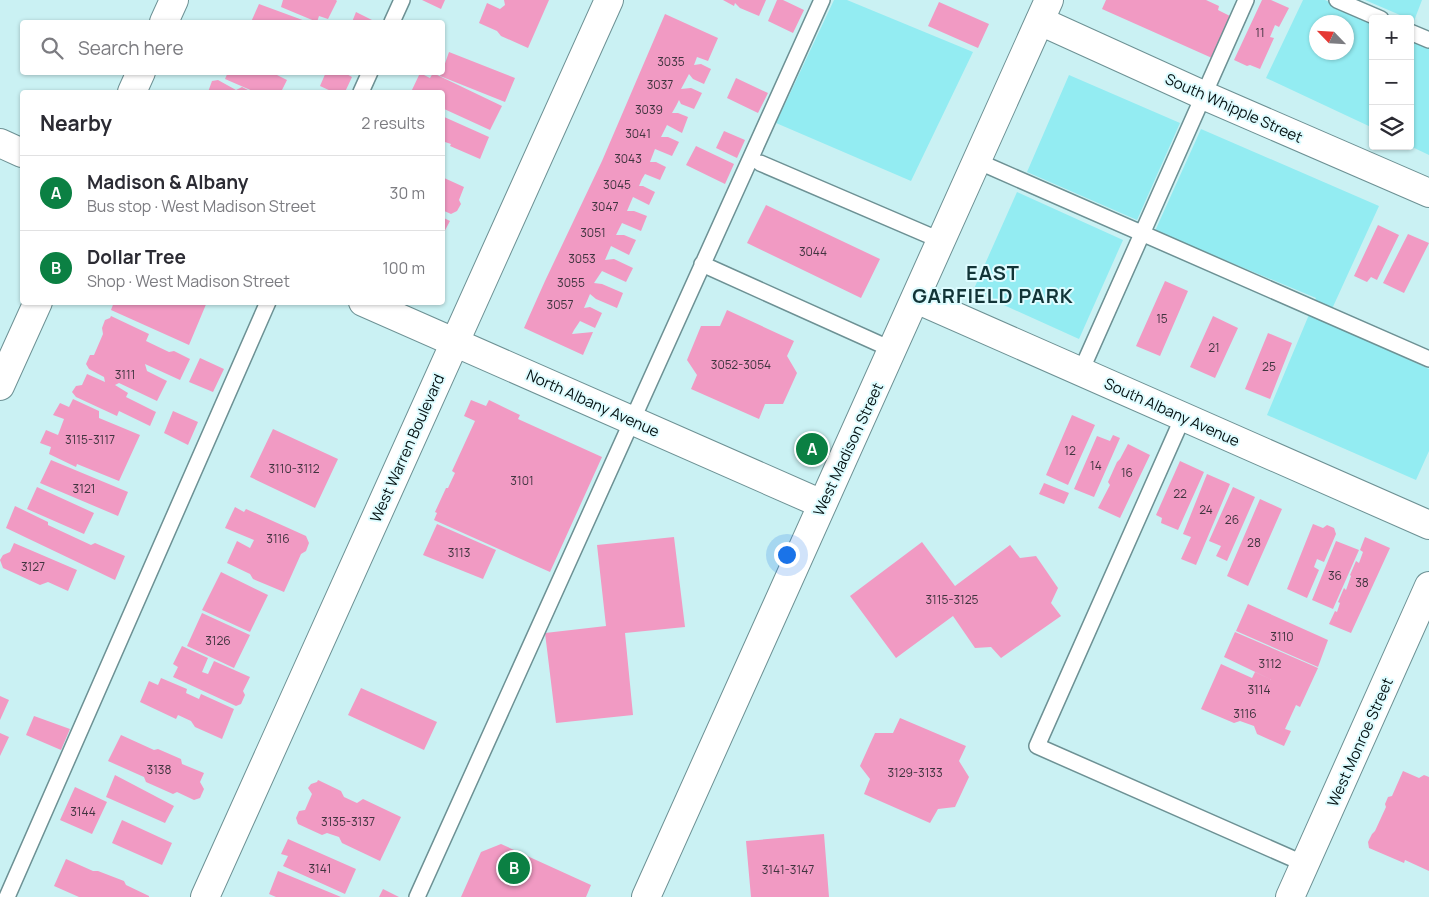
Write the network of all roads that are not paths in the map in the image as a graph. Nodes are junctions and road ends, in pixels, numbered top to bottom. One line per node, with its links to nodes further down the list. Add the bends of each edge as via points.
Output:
1 (174, 0): 9 (street)
2 (402, 0): 10 (lane)
3 (609, 0): 30 (street, West Warren Boulevard)
4 (822, 0): 25 (lane)
5 (1246, 0): 17 (lane)
6 (1337, 0): 8 (lane)
7 (1045, 10): 17 (street, South Whipple Street); 20 (street, West Madison Street)
8 (1371, 15)
9 (165, 20)
10 (393, 20)
11 (1414, 34): 12 (lane)
12 (1429, 40)
13 (140, 75): 15 (street)
14 (369, 75): 16 (lane)
15 (133, 90)
16 (362, 90)
17 (1203, 95): 22 (street, South Whipple Street); 23 (lane)
18 (0, 143): 19 (street)
19 (20, 152)
20 (977, 162): 23 (lane); 24 (street, West Madison Street)
21 (760, 163): 24 (lane)
22 (1429, 193)
23 (1142, 234): 32 (lane); 33 (lane)
24 (942, 241): 26 (street, West Madison Street)
25 (702, 264): 31 (lane); 36 (lane)
26 (916, 299): 31 (street, West Madison Street); 33 (street, South Albany Avenue)
27 (37, 305): 34 (street)
28 (267, 305): 41 (lane)
29 (370, 305): 30 (street, North Albany Avenue)
30 (454, 342): 36 (street, North Albany Avenue); 42 (street, West Warren Boulevard)
31 (893, 350): 37 (street, West Madison Street)
32 (1429, 359)
33 (1081, 371): 35 (street, South Albany Avenue)
34 (0, 386)
35 (1183, 416): 38 (street, South Albany Avenue); 40 (lane, via 1037,746)
36 (632, 420): 37 (street, North Albany Avenue); 43 (lane)
37 (822, 504): 44 (street, West Madison Street)
38 (1429, 524)
39 (1429, 586): 40 (street, West Monroe Street)
40 (1305, 864): 45 (street, West Monroe Street)
41 (7, 897)
42 (205, 897)
43 (417, 897)
44 (646, 897)
45 (1290, 897)

